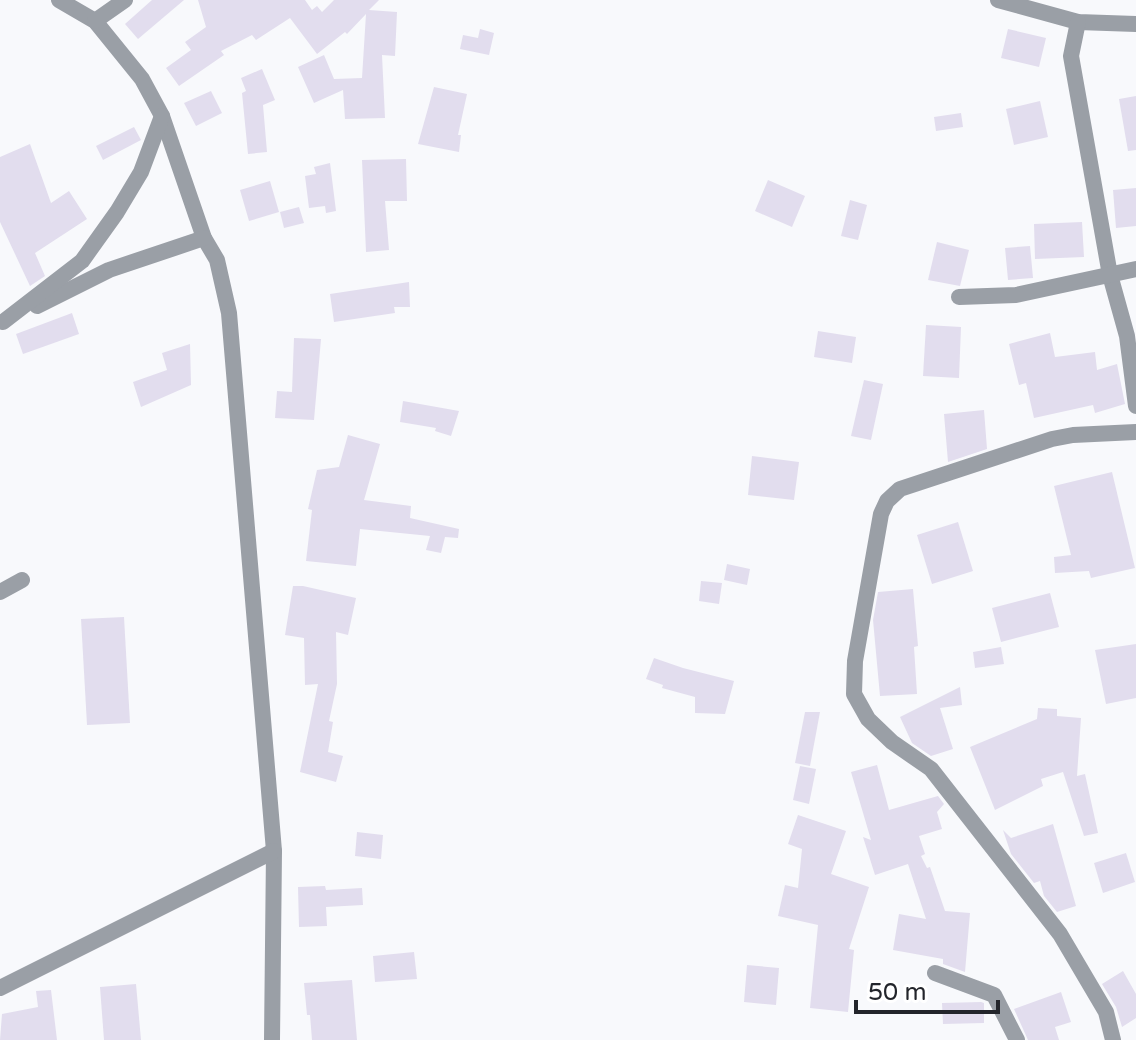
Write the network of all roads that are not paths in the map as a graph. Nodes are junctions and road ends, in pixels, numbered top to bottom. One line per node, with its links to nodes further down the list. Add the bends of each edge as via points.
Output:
1 (59, 0): 4 (street)
2 (125, 0): 4 (street)
3 (998, 0): 5 (street)
4 (95, 21): 7 (street, via 142,79)
5 (1078, 22): 6 (street); 10 (street, via 1071,56)
6 (1136, 24)
7 (162, 116): 8 (street); 12 (street, via 141,172 82,261)
8 (204, 238): 12 (street, via 109,270); 17 (street, via 217,260 229,313)
9 (1136, 269): 10 (street)
10 (1110, 275): 11 (street, via 1016,295); 13 (street, via 1127,336)
11 (959, 297)
12 (2, 323)
13 (1136, 406)
14 (1136, 432): 22 (street, via 1052,439 900,489 881,514 855,661 854,694 868,719 931,769 1060,934 1106,1012)
15 (22, 580): 16 (street)
16 (0, 592)
17 (274, 851): 19 (street); 20 (street)
18 (935, 973): 21 (street, via 994,995)
19 (0, 988)
20 (272, 1040)
21 (1017, 1040)
22 (1113, 1040)

